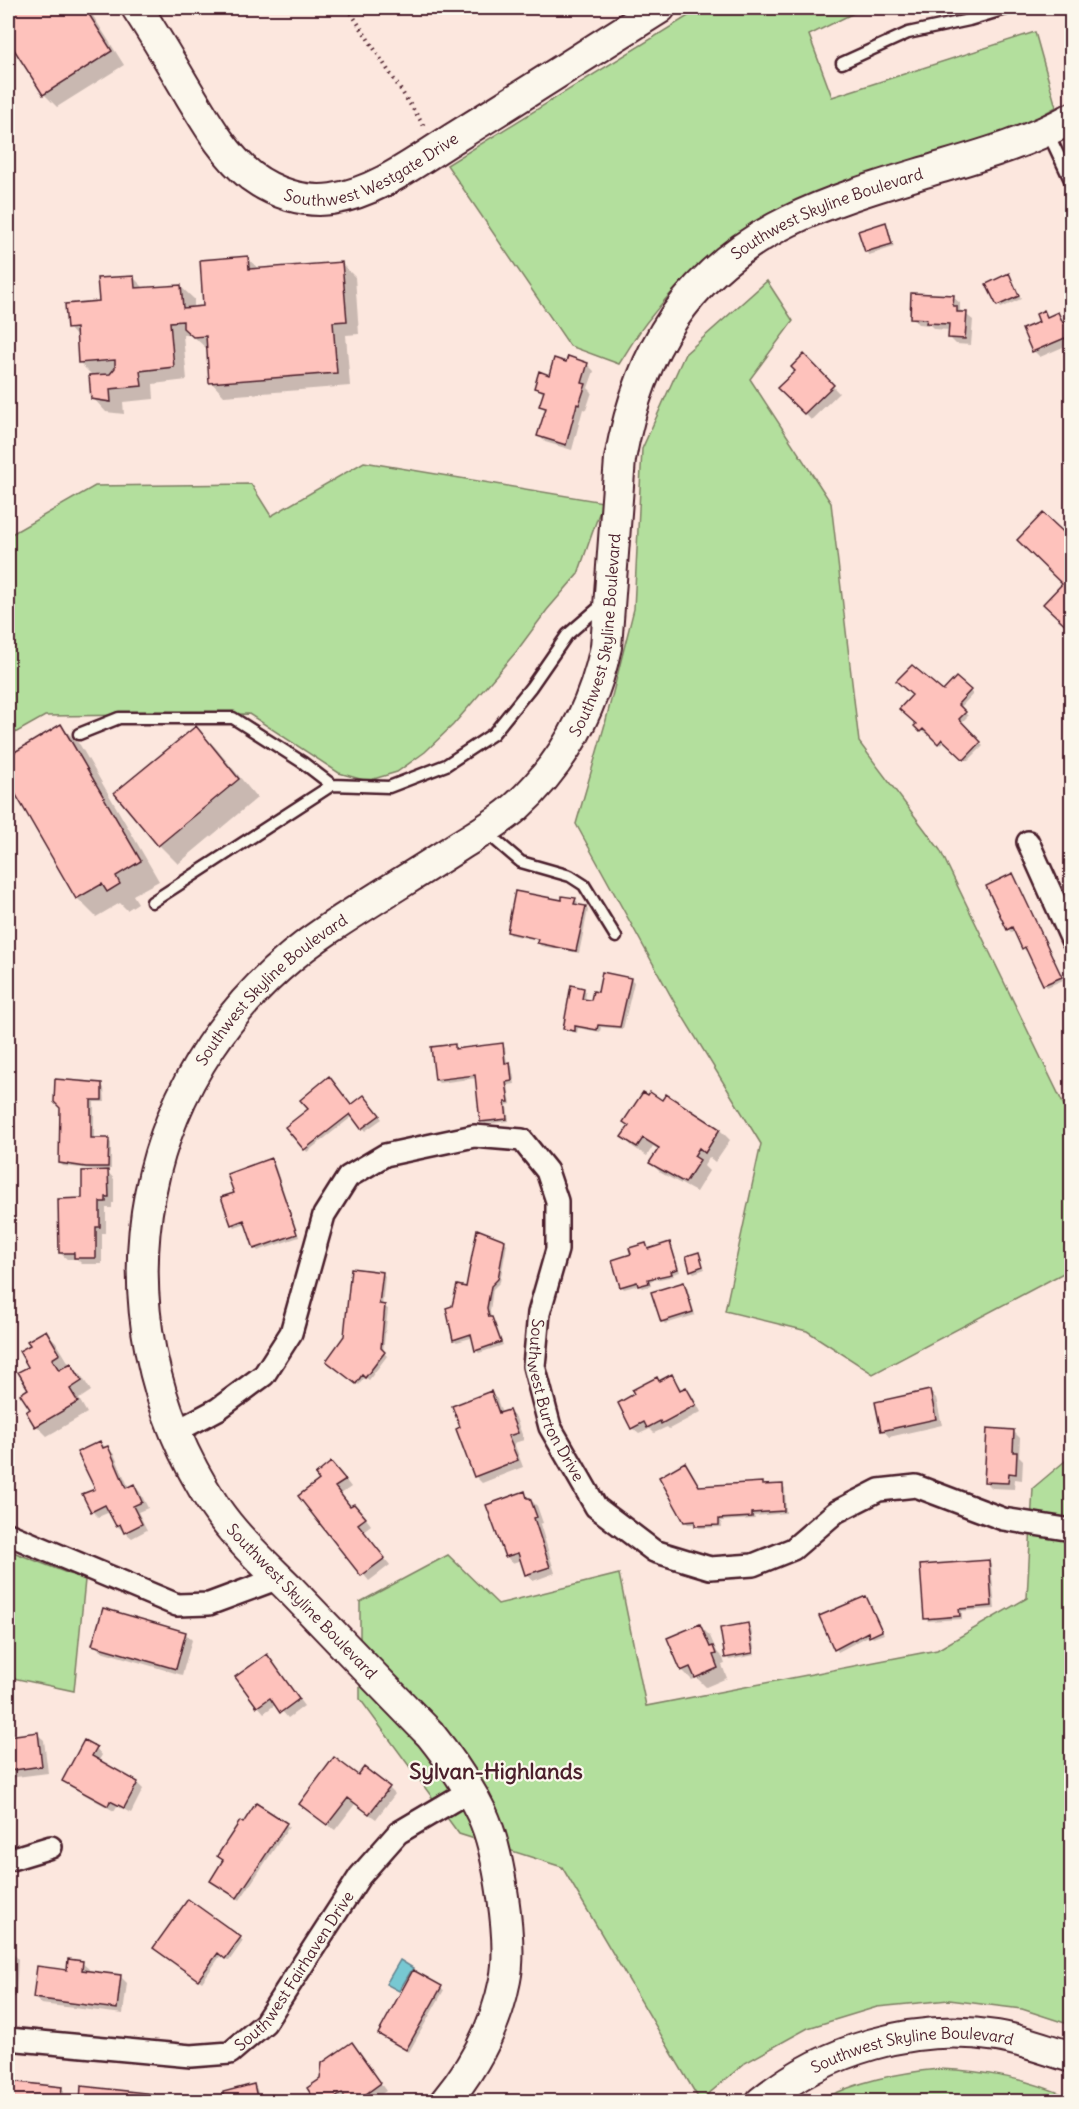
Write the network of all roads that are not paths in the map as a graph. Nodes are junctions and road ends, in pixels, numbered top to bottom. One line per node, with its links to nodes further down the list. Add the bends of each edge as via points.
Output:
1 (137, 8): 2 (main road, Southwest Westgate Drive, via 227,152 261,183 311,200 370,188)
2 (660, 8)
3 (1009, 8): 4 (lane, via 969,21 908,33)
4 (842, 63)
5 (1059, 124): 6 (lane); 7 (main road, Southwest Skyline Boulevard, via 1009,146 790,220 719,266 667,325 641,379 620,459)
6 (1071, 184)
7 (610, 598): 9 (lane, via 567,635 493,734 446,765 389,787); 10 (main road, Southwest Skyline Boulevard, via 601,671 577,729 536,788)
8 (79, 734): 9 (lane, via 119,718 233,718)
9 (332, 785): 12 (lane)
10 (484, 830): 13 (lane, via 521,862 570,876 584,885); 15 (main road, Southwest Skyline Boulevard, via 327,930 275,971 231,1017 184,1090 153,1179 142,1261 152,1353)
11 (1028, 842): 14 (street)
12 (152, 902)
13 (616, 937)
14 (1071, 940)
15 (175, 1432): 16 (street, Southwest Burton Drive, via 218,1409 264,1375 291,1333 324,1215 348,1177 396,1152 474,1136 522,1140 547,1171 557,1201 557,1250 539,1313 534,1366 550,1427 596,1507 654,1551 710,1568 753,1565 793,1549 836,1512 879,1490 916,1486 1004,1519); 18 (main road, Southwest Skyline Boulevard, via 217,1510)
16 (1071, 1530)
17 (8, 1534): 18 (street, via 177,1605 209,1604)
18 (279, 1578): 19 (main road, Southwest Skyline Boulevard, via 430,1734)
19 (469, 1791): 22 (street, Southwest Fairhaven Drive, via 398,1833 360,1876 265,2023 230,2053 191,2056); 24 (main road, Southwest Skyline Boulevard, via 483,1816 501,1887 506,1978 487,2040)
20 (51, 1847): 21 (street)
21 (8, 1860)
22 (8, 2039)
23 (1071, 2057): 25 (main road, Southwest Skyline Boulevard, via 998,2036 955,2033 900,2038 849,2050 826,2060)
24 (445, 2102)
25 (761, 2102)

